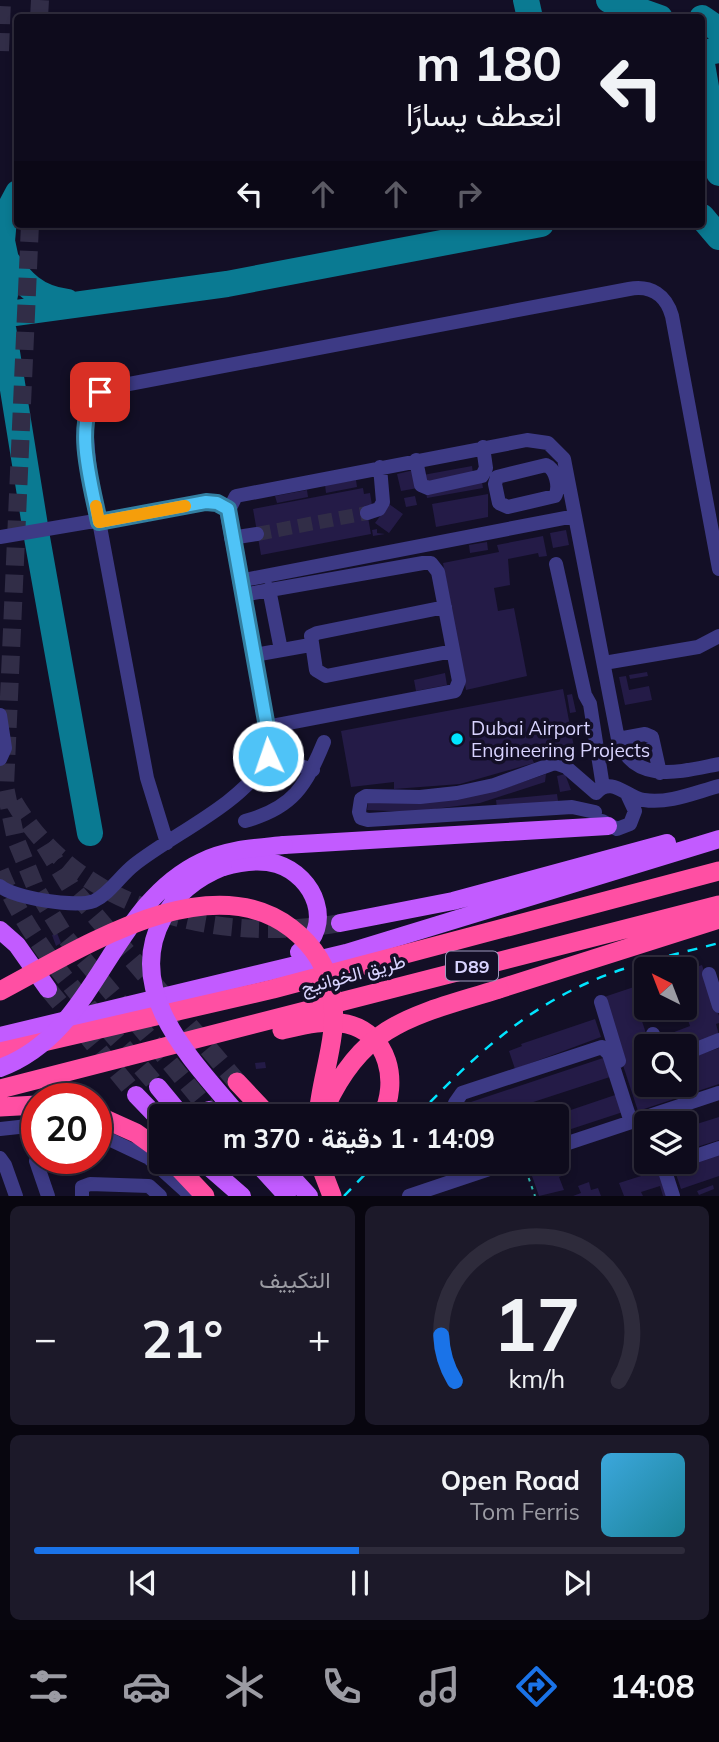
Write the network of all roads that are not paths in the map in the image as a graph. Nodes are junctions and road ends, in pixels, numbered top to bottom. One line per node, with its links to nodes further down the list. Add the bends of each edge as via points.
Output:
1 (483, 447): 2 (street); 2 (street, via 486,468 482,476 428,488 421,485); 4 (street, via 532,440 548,443 564,459)
2 (416, 460): 3 (street)
3 (380, 467): 6 (street, via 246,492 236,496); 7 (street, via 383,502)
4 (570, 484): 8 (street); 10 (street, via 561,505)
5 (519, 505): 11 (street)
6 (228, 509): 9 (street, via 206,502); 14 (street)
7 (368, 513)
8 (575, 516): 10 (street); 25 (street)
9 (99, 522): 13 (street); 16 (street, via 85,422 89,405 108,388 639,287 657,293 669,307); 44 (street, via 147,778)
10 (544, 522): 11 (street)
11 (522, 526): 17 (street)
12 (257, 534): 14 (street)
13 (0, 537)
14 (231, 538): 17 (street)
15 (556, 564): 36 (street, via 591,709)
16 (719, 569)
17 (241, 588): 18 (street); 24 (street)
18 (269, 589): 19 (street, via 427,562 438,572); 22 (street)
19 (445, 607): 21 (street, via 317,633 311,636); 23 (street)
20 (719, 636): 25 (street, via 698,647)
21 (310, 645): 22 (street); 23 (street, via 316,670 326,676)
22 (281, 650): 24 (street)
23 (453, 651): 27 (street, via 459,684 455,691)
24 (254, 655): 27 (street)
25 (604, 663): 28 (street)
26 (0, 715): 31 (street, via 5,748)
27 (267, 727): 30 (street)
28 (618, 739): 34 (street, via 633,762); 34 (street, via 652,737)
29 (324, 742): 33 (street)
30 (268, 756): 33 (street); 44 (street, via 256,774 208,817)
31 (0, 758)
32 (719, 764): 34 (street)
33 (313, 770): 40 (street, via 292,799)
34 (660, 773)
35 (719, 786): 38 (street, via 664,801)
36 (599, 790): 38 (street, via 617,787); 39 (street, via 593,803); 39 (street, via 566,767 550,764 466,791 366,796 359,812 368,820 572,807)
37 (719, 792): 41 (street, via 651,810)
38 (628, 796): 41 (street, via 635,806)
39 (595, 812): 42 (street)
40 (245, 821)
41 (633, 821): 42 (street, via 621,828)
42 (608, 826): 62 (main road, bridge, via 284,845 225,852 202,861 168,882 142,909 59,1029 39,1047)
43 (719, 838): 49 (main road, via 663,844 453,901); 52 (main road, via 346,953)
44 (167, 843): 46 (street, via 90,902 20,896)
45 (719, 870): 61 (highway, طريق الخوانيج / D89, via 273,989)
46 (0, 886)
47 (719, 905): 57 (highway, طريق الخوانيج / D89)
48 (719, 919): 72 (highway, bridge, via 416,1016 385,1030 347,1067)
49 (340, 923)
50 (0, 930): 53 (main road, via 18,944)
51 (709, 974): 56 (street)
52 (242, 977): 58 (main road); 69 (main road, bridge, via 253,968 294,955 311,942 318,922 316,901 298,875 277,864 248,862 223,867 195,881 165,913 155,938 151,975 163,1016)
53 (48, 989)
54 (0, 991): 71 (highway, bridge, via 103,938 175,911 221,904 265,913 311,947 331,987 333,1032)
55 (601, 1002): 79 (street)
56 (719, 1006)
57 (225, 1031): 65 (highway, طريق الخوانيج / D89); 73 (highway, via 266,1032 332,1022 359,1028 380,1048 391,1074)
58 (0, 1036)
59 (719, 1040): 60 (street)
60 (697, 1049)
61 (0, 1052)
62 (0, 1068)
63 (237, 1082): 70 (highway)
64 (159, 1087): 68 (main road)
65 (0, 1089)
66 (719, 1093): 80 (street)
67 (136, 1095): 77 (main road)
68 (172, 1104)
69 (229, 1104)
70 (258, 1104)
71 (322, 1104)
72 (327, 1104)
73 (387, 1104)
74 (456, 1104): 78 (street, via 462,1093 602,1048)
75 (21, 1106): 76 (highway)
76 (0, 1107)
77 (149, 1109)
78 (641, 1111)
79 (643, 1111)
80 (670, 1111)
81 (112, 1122): 86 (highway)
82 (634, 1124): 87 (street)
83 (21, 1127): 84 (street)
84 (0, 1129)
85 (112, 1141): 105 (street, via 149,1158)
86 (149, 1143)
87 (569, 1143)
88 (719, 1148): 89 (street)
89 (697, 1156)
90 (0, 1158): 101 (street)
91 (40, 1174): 102 (street)
92 (184, 1174): 106 (highway)
93 (217, 1174): 107 (main road)
94 (230, 1174): 108 (main road)
95 (272, 1174): 100 (main road)
96 (286, 1174): 100 (main road)
97 (323, 1174): 109 (highway)
98 (460, 1174): 110 (street)
99 (666, 1174): 111 (street)
100 (299, 1194)
101 (16, 1196)
102 (48, 1196)
103 (82, 1196): 104 (street, via 82,1187 90,1184 149,1186)
104 (160, 1196)
105 (191, 1196)
106 (205, 1196)
107 (243, 1196)
108 (249, 1196)
109 (332, 1196)
110 (408, 1196)
111 (673, 1196)

